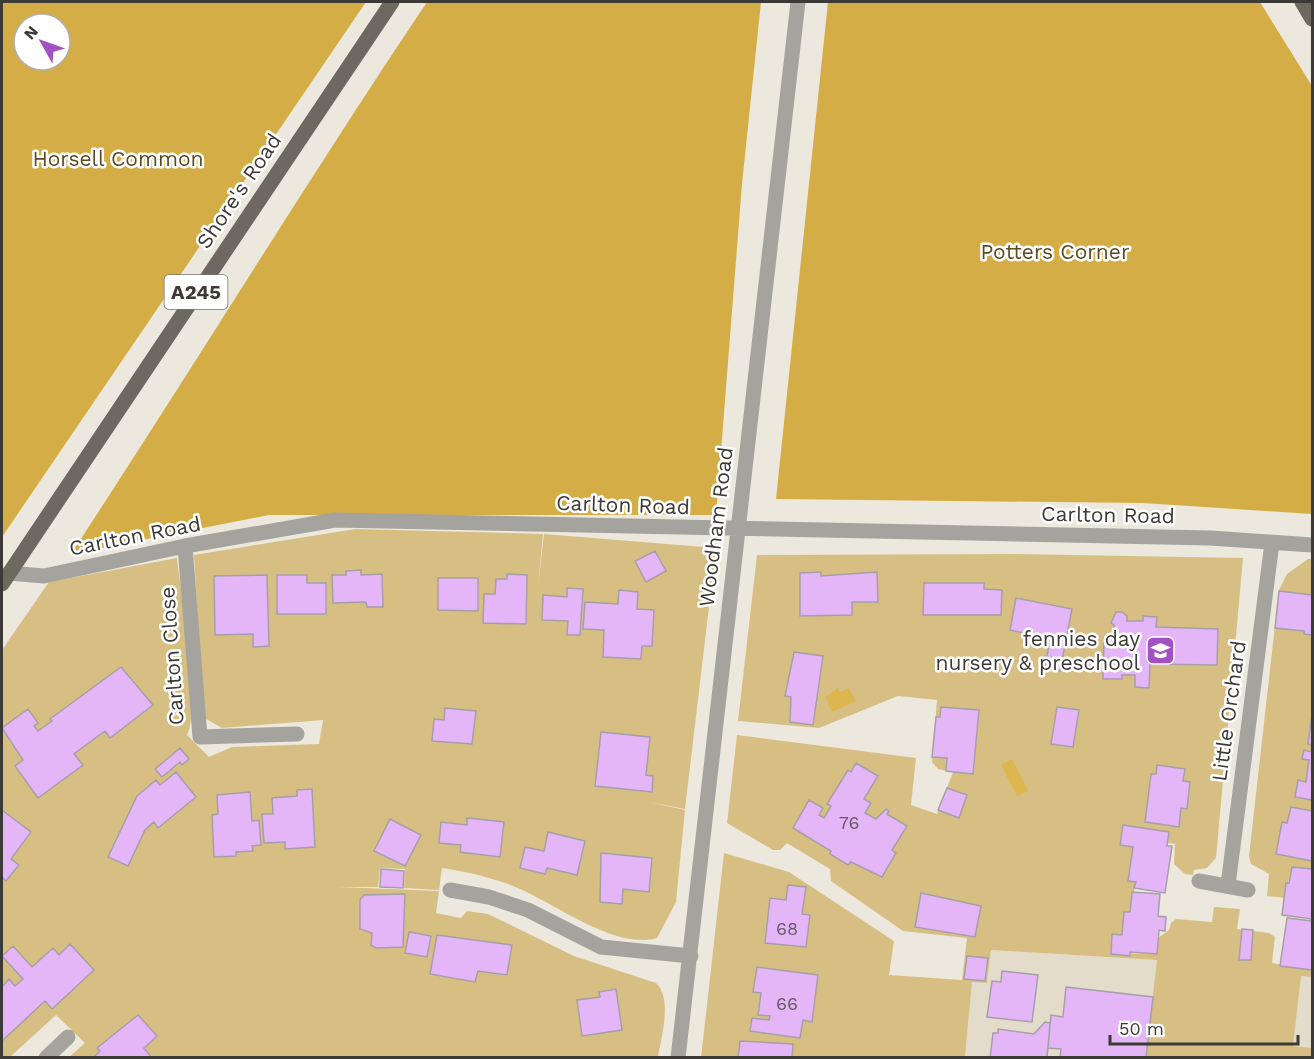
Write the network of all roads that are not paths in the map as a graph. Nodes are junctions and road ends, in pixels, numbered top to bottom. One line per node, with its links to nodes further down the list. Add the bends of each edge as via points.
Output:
1 (392, 2): 9 (main road, Shore's Road / A245)
2 (798, 2): 5 (street, Woodham Road)
3 (1302, 2): 4 (main road)
4 (1312, 19)
5 (737, 529): 6 (street, Carlton Road, via 1210,538); 8 (street, Carlton Road, via 336,520); 15 (street, Woodham Road)
6 (1272, 543): 7 (street, Carlton Road); 12 (street, Little Orchard)
7 (1312, 545)
8 (185, 546): 9 (street, Carlton Road, via 44,576); 10 (street, Carlton Close, via 200,737)
9 (5, 578)
10 (297, 734)
11 (1199, 881): 12 (street)
12 (1227, 885): 14 (street)
13 (450, 890): 15 (street, via 528,910 601,947)
14 (1248, 890)
15 (691, 956): 18 (street, Woodham Road)
16 (68, 1037): 17 (street)
17 (46, 1058)
18 (678, 1058)

